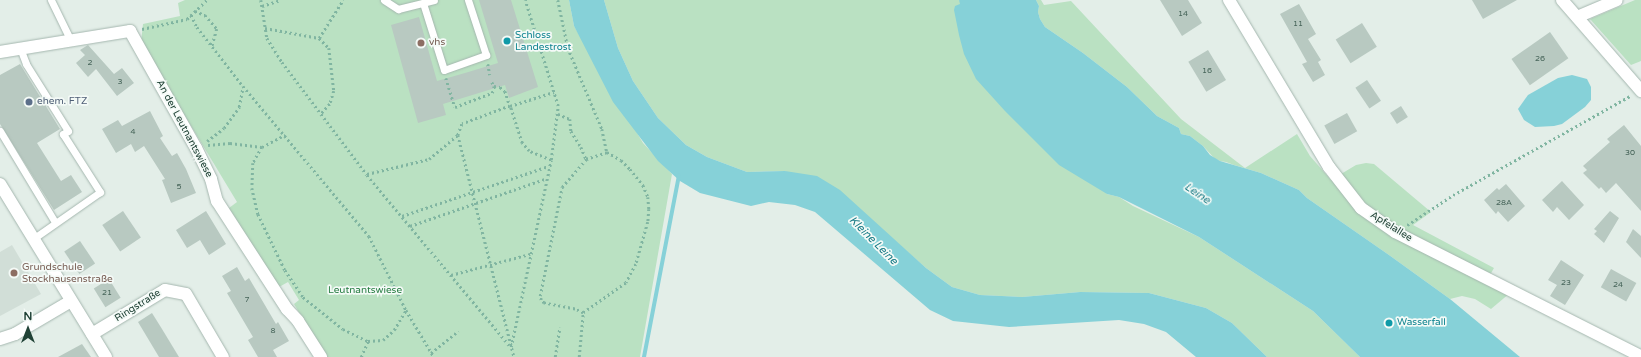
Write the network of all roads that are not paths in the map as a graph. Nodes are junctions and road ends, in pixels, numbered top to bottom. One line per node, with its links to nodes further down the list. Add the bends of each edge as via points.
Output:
1 (51, 0): 10 (lane)
2 (384, 0): 8 (lane, via 398,9)
3 (434, 0): 8 (lane)
4 (468, 0): 8 (lane, via 486,55 444,70)
5 (1229, 0): 21 (street, Apfelallee, via 1329,167 1361,208 1396,232)
6 (1562, 0): 9 (street)
7 (1617, 0): 9 (street)
8 (423, 3)
9 (1577, 17): 13 (street)
10 (71, 41): 11 (street); 24 (street, An der Leutnantswiese, via 130,31 199,147 217,201)
11 (20, 48): 12 (street); 16 (lane, via 26,64 68,131 63,134 100,192)
12 (0, 52)
13 (1641, 90)
14 (0, 132): 16 (lane)
15 (0, 184): 17 (street)
16 (55, 222): 17 (lane)
17 (34, 238): 18 (street)
18 (71, 301): 19 (street); 20 (street, via 15,334)
19 (92, 334): 22 (street); 23 (street, Ringstraße, via 165,290 186,294)
20 (0, 339)
21 (1641, 356)
22 (106, 357)
23 (223, 357)
24 (321, 357)

